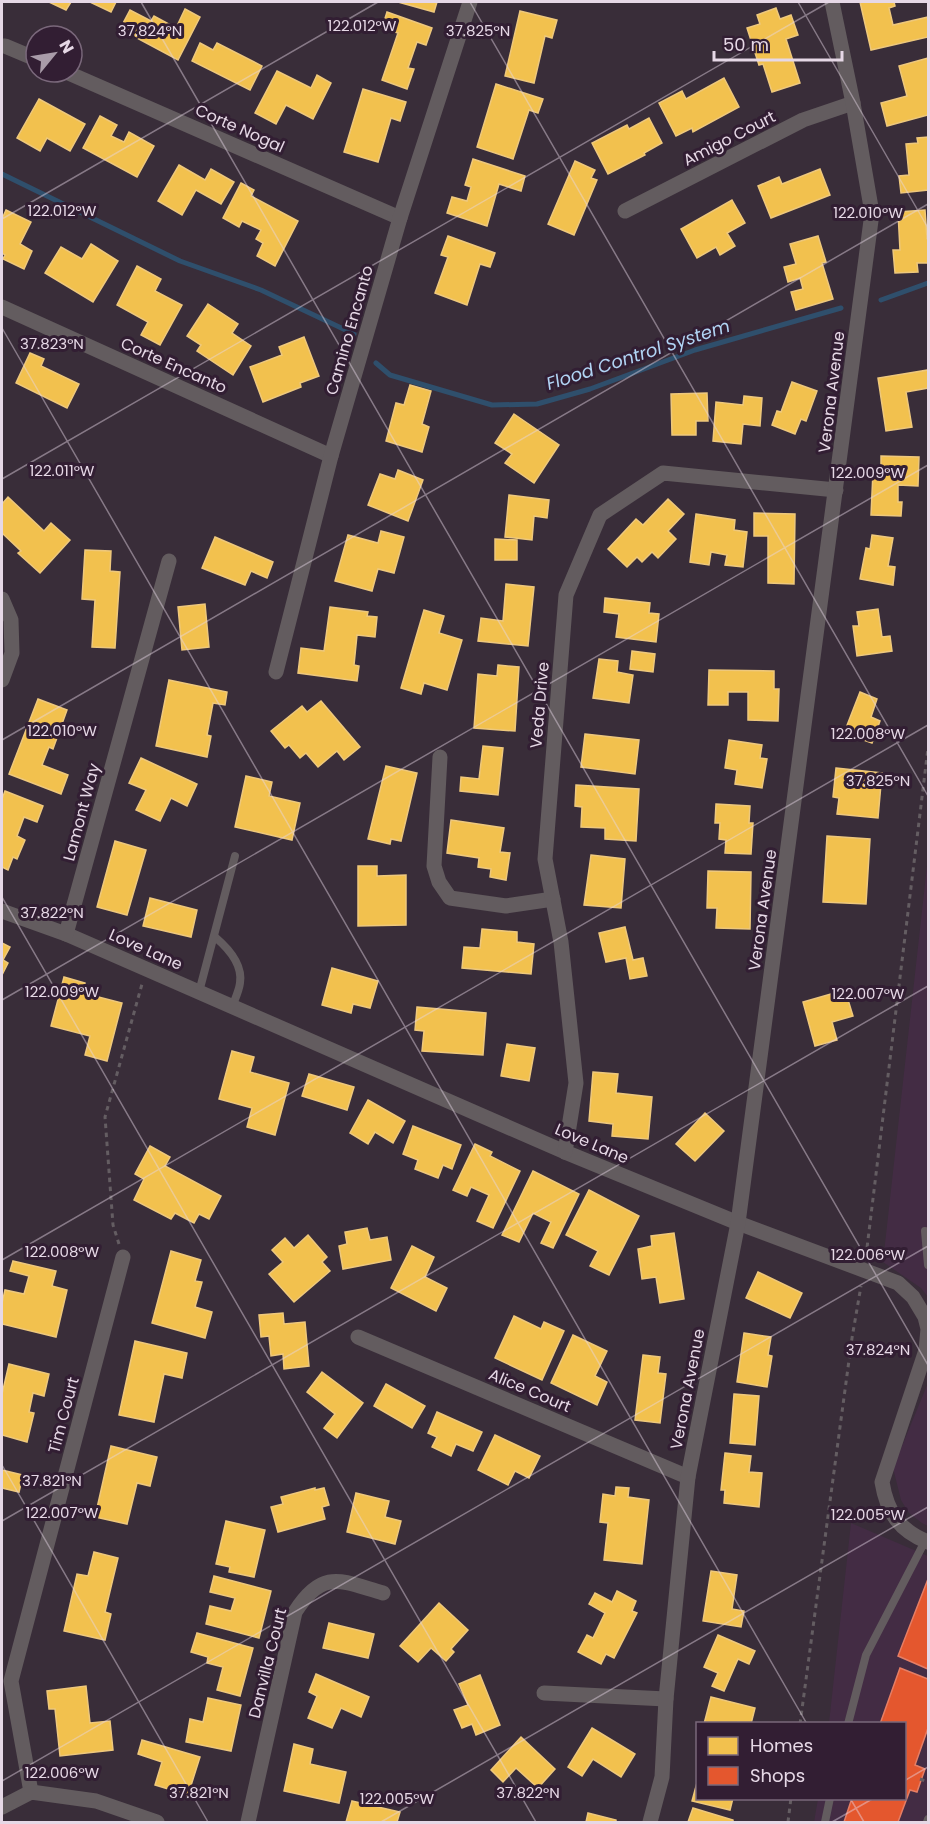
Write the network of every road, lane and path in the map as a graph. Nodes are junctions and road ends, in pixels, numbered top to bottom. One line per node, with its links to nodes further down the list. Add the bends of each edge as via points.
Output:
1 (470, 2): 8 (street, Camino Encanto)
2 (832, 2): 6 (street, Verona Avenue)
3 (2, 46): 4 (street)
4 (24, 54)
5 (84, 80): 8 (street, Corte Nogal)
6 (853, 103): 7 (street, Amigo Court, via 803,120); 11 (street, Verona Avenue, via 872,213)
7 (625, 211)
8 (400, 218): 10 (street, Camino Encanto)
9 (2, 307): 10 (street, Corte Encanto)
10 (331, 456): 14 (street, Camino Encanto)
11 (837, 490): 19 (street, Veda Drive, via 663,473 600,515 566,595 545,859); 27 (street, Verona Avenue)
12 (169, 561): 21 (street, Lamont Way)
13 (2, 599): 15 (street, via 11,620 12,653)
14 (276, 672)
15 (2, 680)
16 (928, 748): 31 (path)
17 (440, 757): 19 (street, via 434,866 450,898 506,906)
18 (235, 856): 22 (lane)
19 (553, 899): 26 (street, Veda Drive, via 576,1083)
20 (2, 911): 21 (street, Love Lane)
21 (66, 934): 23 (street, Love Lane)
22 (214, 937): 24 (lane); 25 (lane, via 228,948 237,964 241,982)
23 (146, 969): 24 (street, Love Lane); 29 (path, via 105,1118 113,1225)
24 (200, 992): 25 (street, Love Lane)
25 (232, 1006): 26 (street, Love Lane)
26 (565, 1152): 27 (street, Love Lane)
27 (738, 1223): 31 (street, Love Lane); 33 (street, Verona Avenue)
28 (925, 1231): 30 (lane)
29 (123, 1257): 42 (street, Tim Court, via 11,1681)
30 (928, 1265)
31 (864, 1270): 34 (street, Love Lane, via 898,1283 921,1307 927,1323 926,1350 882,1482 884,1497 896,1519 908,1533); 38 (path)
32 (358, 1337): 33 (street, Alice Court)
33 (688, 1477): 37 (street, Verona Avenue)
34 (927, 1542): 39 (lane, via 866,1655)
35 (383, 1593): 47 (street, Danvilla Court, via 342,1581 327,1581 309,1594 295,1612)
36 (544, 1693): 37 (street)
37 (666, 1699): 48 (street, Verona Avenue, via 662,1777)
38 (800, 1722)
39 (849, 1722)
40 (920, 1779): 41 (path)
41 (928, 1782)
42 (31, 1792): 45 (street); 46 (street, via 96,1801)
43 (791, 1800): 49 (path)
44 (830, 1800): 50 (lane)
45 (2, 1807)
46 (157, 1822)
47 (248, 1822)
48 (650, 1822)
49 (788, 1822)
50 (825, 1822)

